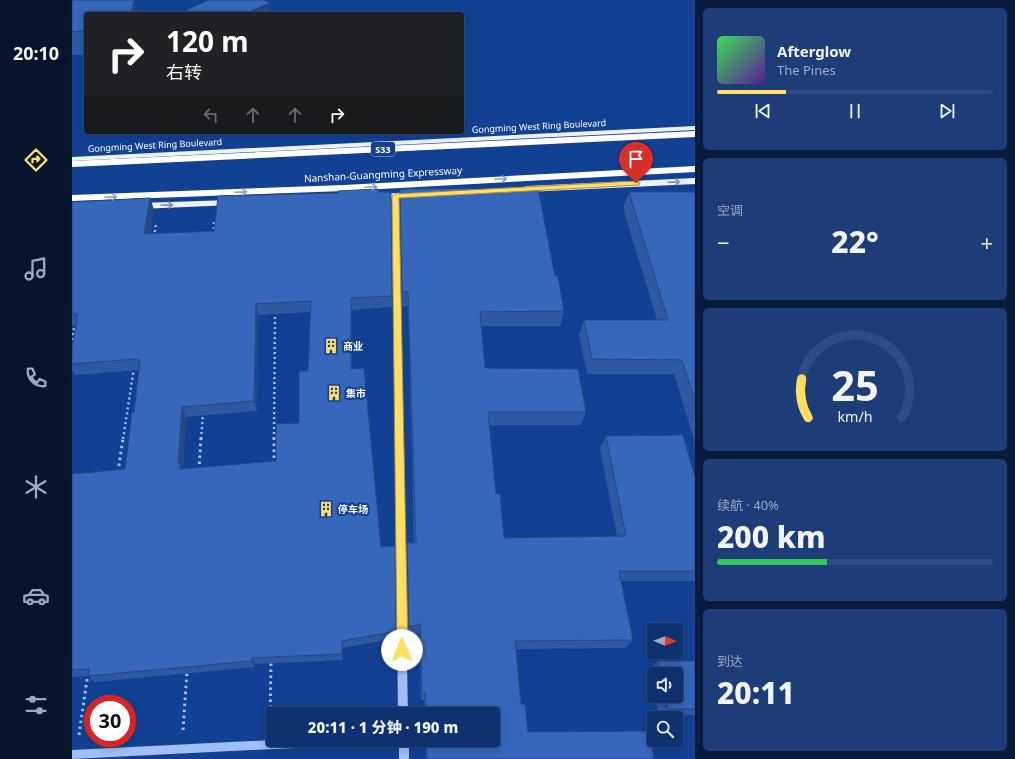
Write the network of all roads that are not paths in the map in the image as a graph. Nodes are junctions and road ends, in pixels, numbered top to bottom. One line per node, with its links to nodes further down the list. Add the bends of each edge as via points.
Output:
1 (695, 128): 3 (main road, Gongming West Ring Boulevard)
2 (695, 134): 4 (highway, S33)
3 (72, 159)
4 (72, 164)
5 (695, 169): 11 (highway, Nanshan-Guangming Expressway, one-way to 5, via 344,188)
6 (695, 181): 7 (main road, one-way to 6)
7 (520, 189)
8 (426, 194): 9 (main road)
9 (395, 196): 10 (main road); 14 (street)
10 (372, 197)
11 (72, 198)
12 (238, 202): 13 (main road, one-way to 12)
13 (128, 207)
14 (403, 707)
15 (266, 744): 18 (street)
16 (404, 747): 19 (street)
17 (74, 755): 18 (street)
18 (93, 756)
19 (404, 759)

